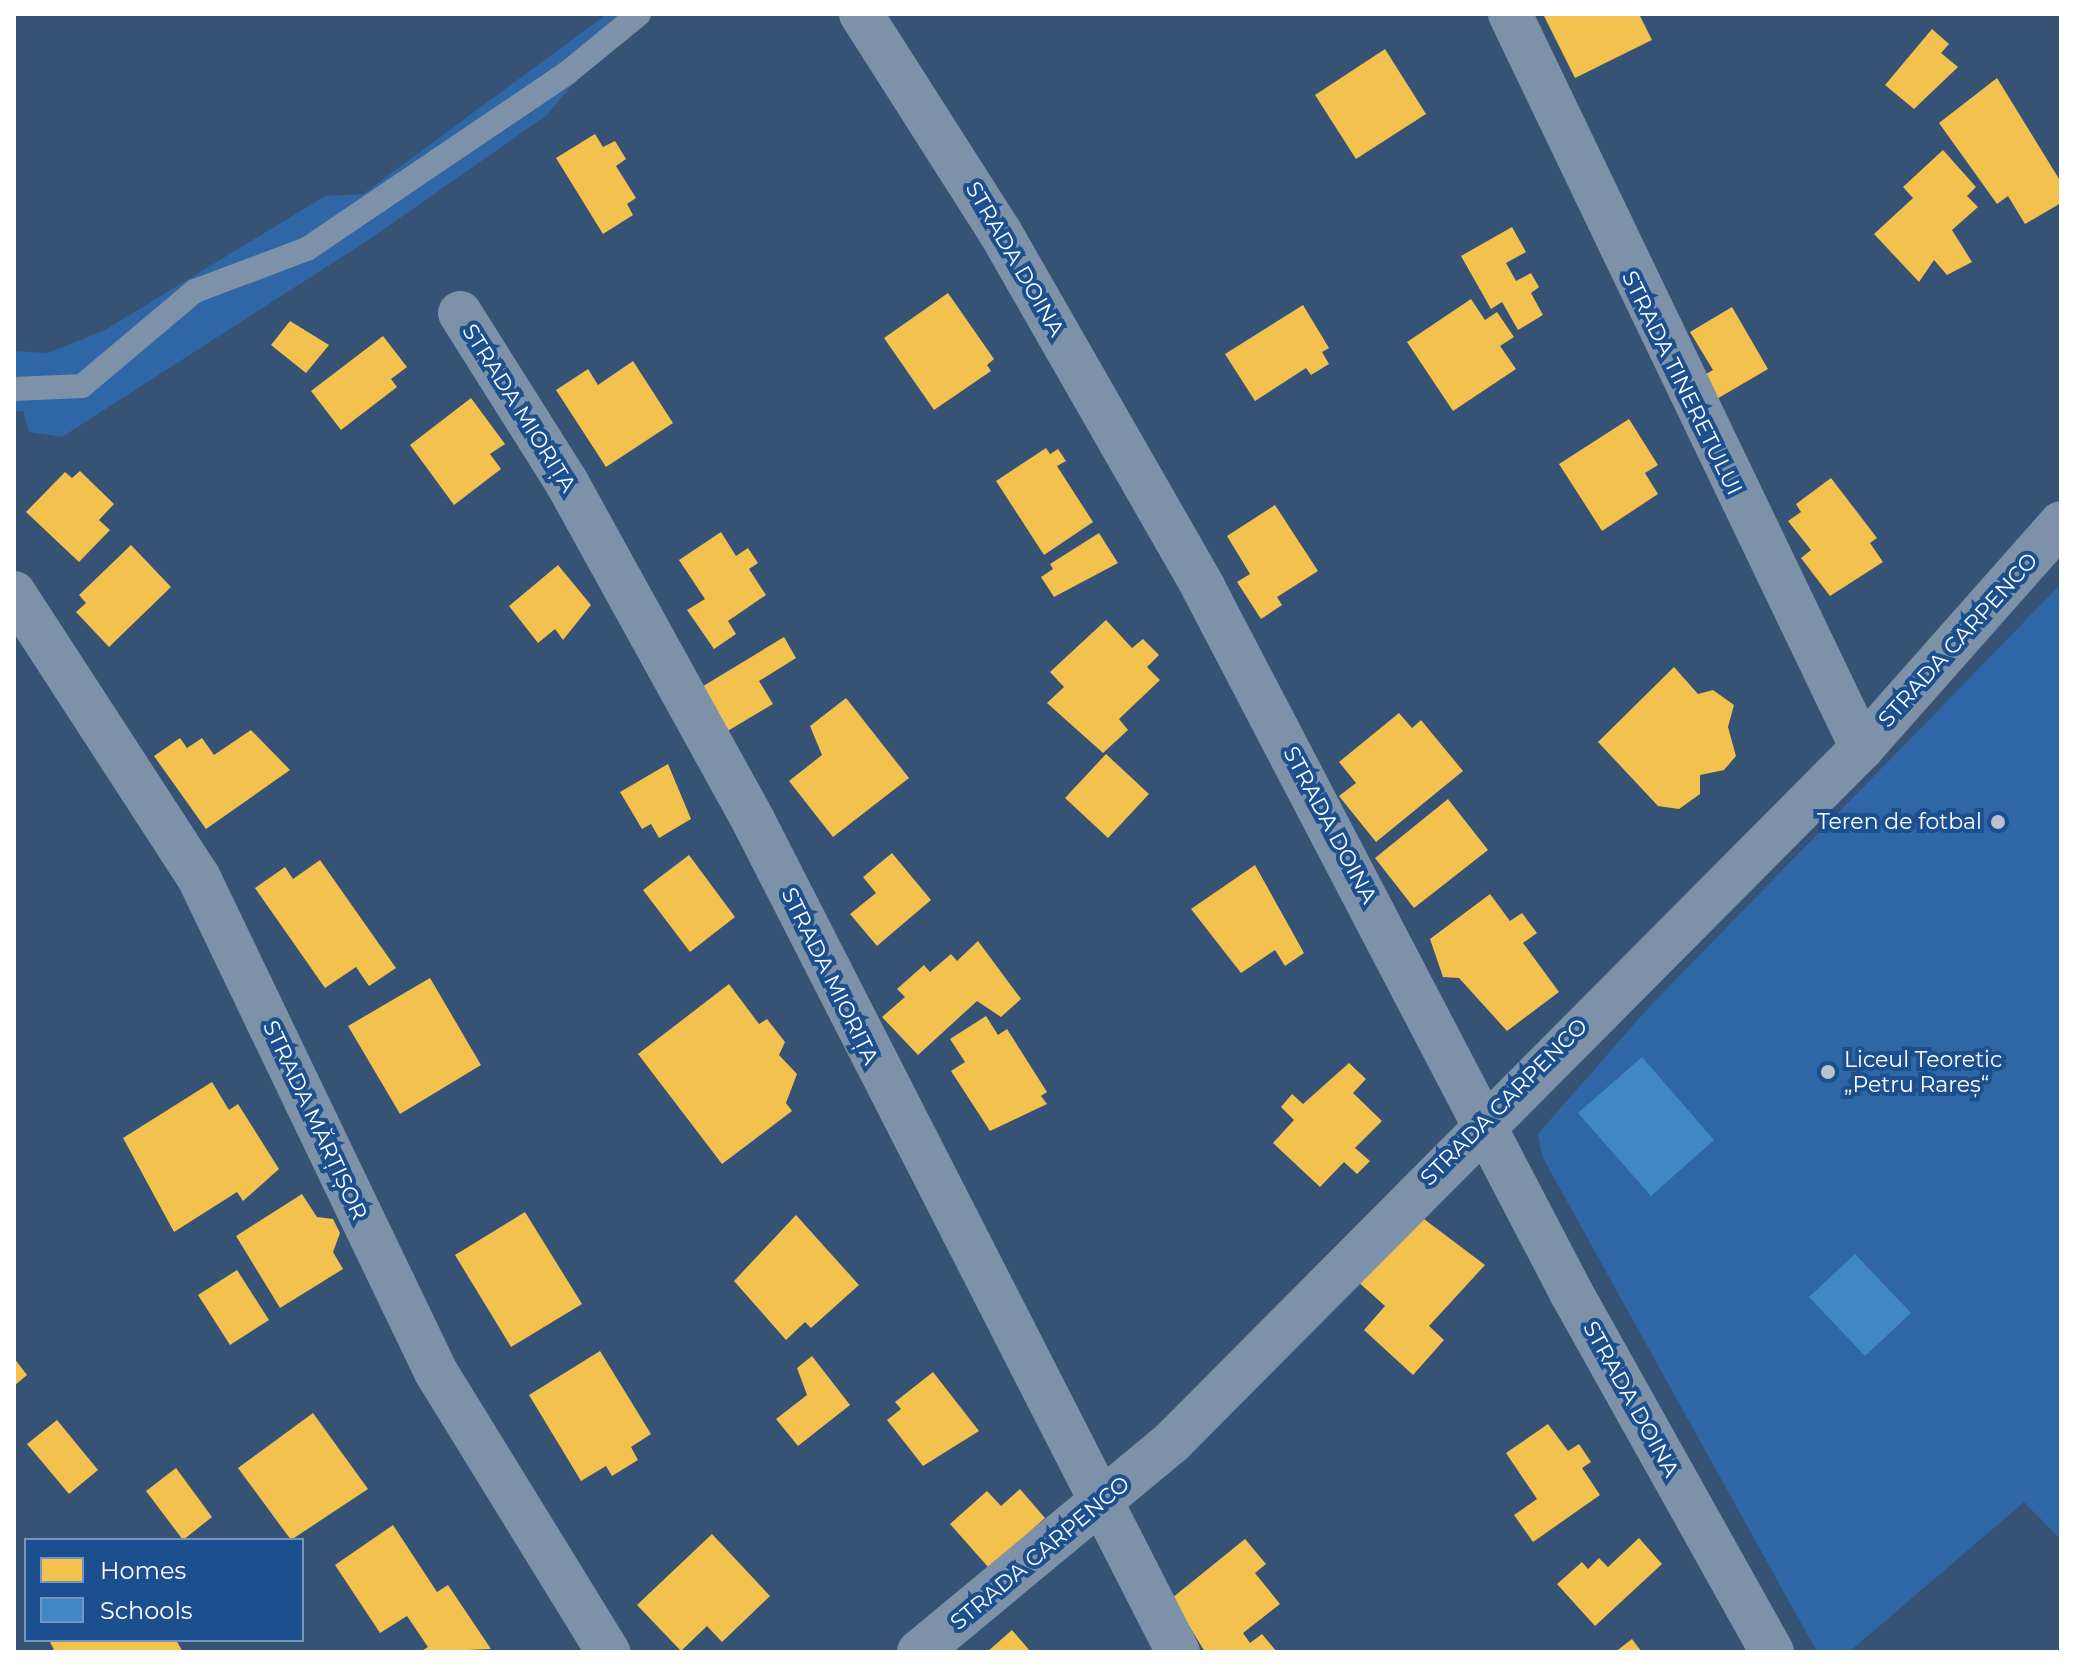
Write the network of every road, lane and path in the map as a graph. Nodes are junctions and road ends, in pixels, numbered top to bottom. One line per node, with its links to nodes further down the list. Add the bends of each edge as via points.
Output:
1 (639, 14): 5 (lane, via 567,73 307,249 195,291 82,386)
2 (861, 14): 9 (street, STRADA DOINA, via 1000,232 1203,587)
3 (1510, 14): 8 (street, STRADA TINERETULUI)
4 (460, 313): 10 (street, STRADA MIORIȚA, via 567,483 754,822)
5 (14, 389)
6 (2061, 523): 8 (street, STRADA CARPENCO)
7 (14, 593): 11 (street, STRADA MĂRȚIȘOR, via 199,878 436,1372)
8 (1862, 748): 9 (street, STRADA CARPENCO)
9 (1485, 1119): 10 (street, STRADA CARPENCO, via 1172,1442); 14 (street, STRADA DOINA, via 1572,1294)
10 (1103, 1502): 12 (street, STRADA CARPENCO); 13 (street, STRADA MIORIȚA)
11 (608, 1652)
12 (919, 1652)
13 (1178, 1652)
14 (1772, 1652)

